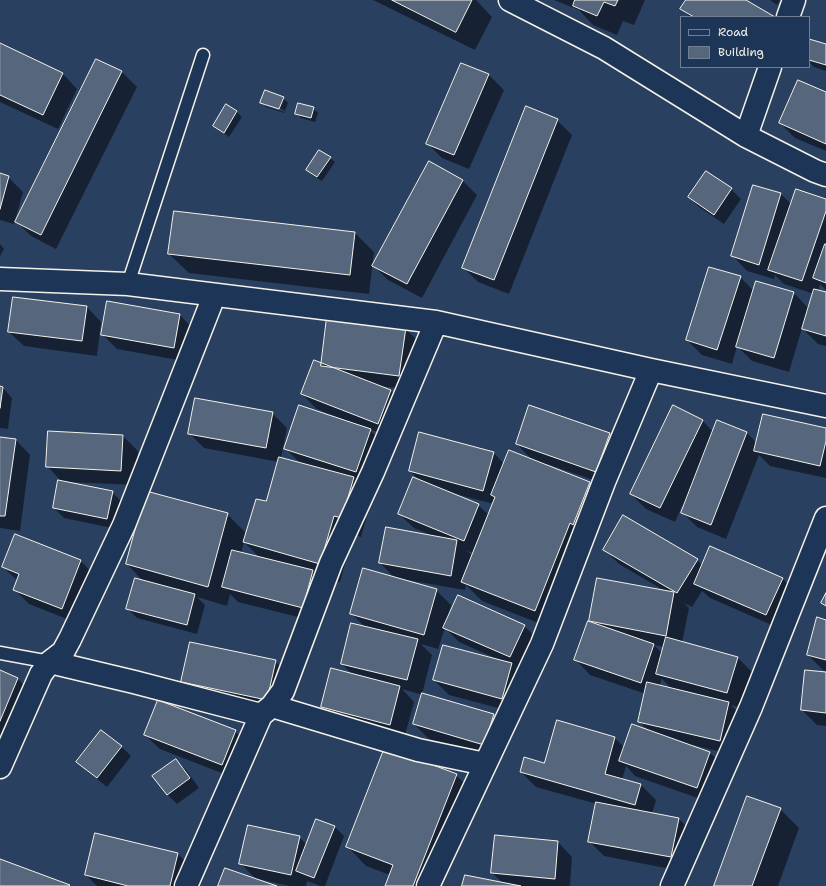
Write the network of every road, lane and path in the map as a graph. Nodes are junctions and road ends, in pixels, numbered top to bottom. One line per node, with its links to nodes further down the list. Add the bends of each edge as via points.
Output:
1 (510, 0): 6 (street, via 604,48)
2 (794, 0): 3 (street)
3 (788, 16)
4 (203, 55): 9 (lane)
5 (770, 68): 6 (street)
6 (746, 136): 7 (street, via 815,172)
7 (826, 175)
8 (0, 279): 9 (street)
9 (128, 284): 10 (street)
10 (214, 296): 11 (street); 16 (street, via 124,525 63,652)
11 (436, 322): 12 (street); 17 (street, via 373,472 331,563 283,690)
12 (651, 370): 13 (street); 18 (street, via 604,482 542,644)
13 (826, 406)
14 (826, 518): 22 (street, via 751,707)
15 (0, 653): 16 (lane)
16 (50, 662): 17 (street); 19 (street, via 41,674)
17 (267, 711): 18 (street, via 418,750); 20 (street)
18 (485, 764): 21 (street)
19 (0, 767)
20 (186, 886)
21 (428, 886)
22 (672, 886)

